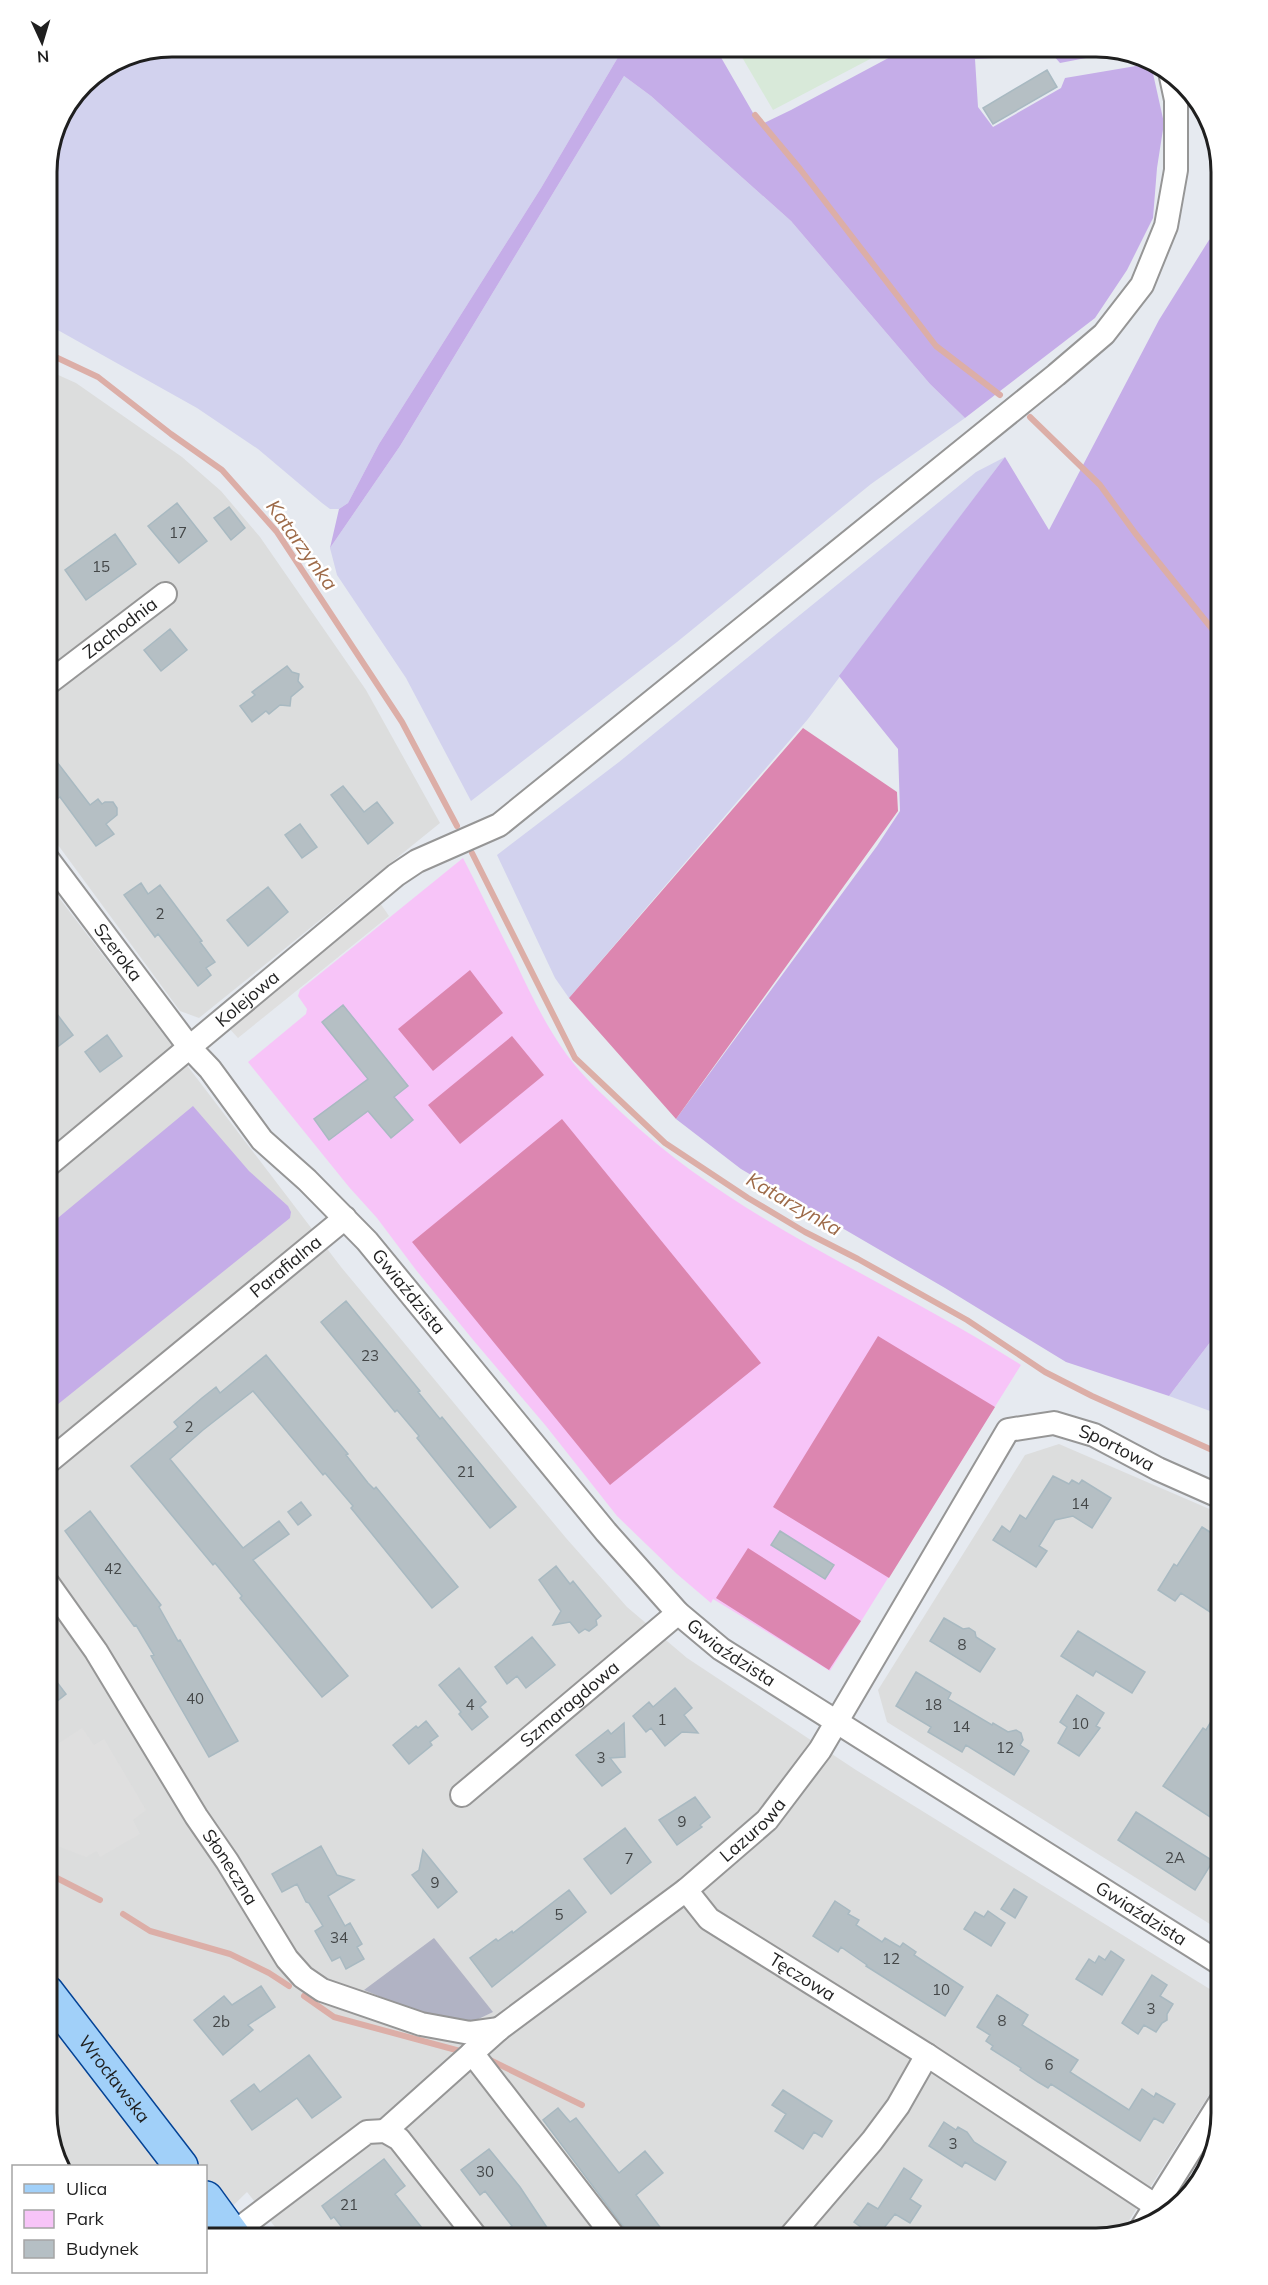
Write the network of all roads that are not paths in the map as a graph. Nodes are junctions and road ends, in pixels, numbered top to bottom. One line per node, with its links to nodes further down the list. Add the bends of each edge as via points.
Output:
1 (1173, 88): 5 (street, Kolejowa, via 1176,170 1166,226 1142,285 1104,334 499,825 417,861 396,875)
2 (165, 594): 3 (street, Zachodnia)
3 (57, 676)
4 (57, 871): 5 (street, Szeroka)
5 (190, 1048): 6 (street, Kolejowa); 7 (street, via 262,1140)
6 (57, 1158)
7 (345, 1218): 9 (street, Parafialna); 12 (street, Gwiaździsta)
8 (1008, 1430): 10 (street, Sportowa, via 1054,1423 1094,1435); 13 (street, Lazurowa)
9 (57, 1455)
10 (1211, 1493)
11 (57, 1597): 18 (street, Słoneczna, via 96,1651 287,1959 303,1977 322,1990 421,2024 470,2033)
12 (678, 1613): 13 (street, Gwiaździsta, via 721,1649); 14 (street, Szmaragdowa)
13 (836, 1722): 15 (street, Lazurowa, via 820,1750 767,1820); 16 (street, Gwiaździsta)
14 (462, 1795)
15 (686, 1890): 18 (street, Lazurowa); 20 (street, Tęczowa, via 709,1919)
16 (1211, 1958)
17 (57, 2006): 23 (main road, Wrocławska)
18 (499, 2029): 19 (street, Lazurowa)
19 (472, 2053): 22 (street, Lazurowa); 28 (street)
20 (927, 2055): 24 (street, Tęczowa); 29 (street, via 898,2106 872,2141)
21 (1211, 2118): 24 (street)
22 (385, 2131): 26 (street, via 366,2132); 27 (street, via 399,2139)
23 (180, 2165)
24 (1156, 2206): 25 (street)
25 (1151, 2214)
26 (219, 2220)
27 (469, 2228)
28 (607, 2228)
29 (798, 2228)

